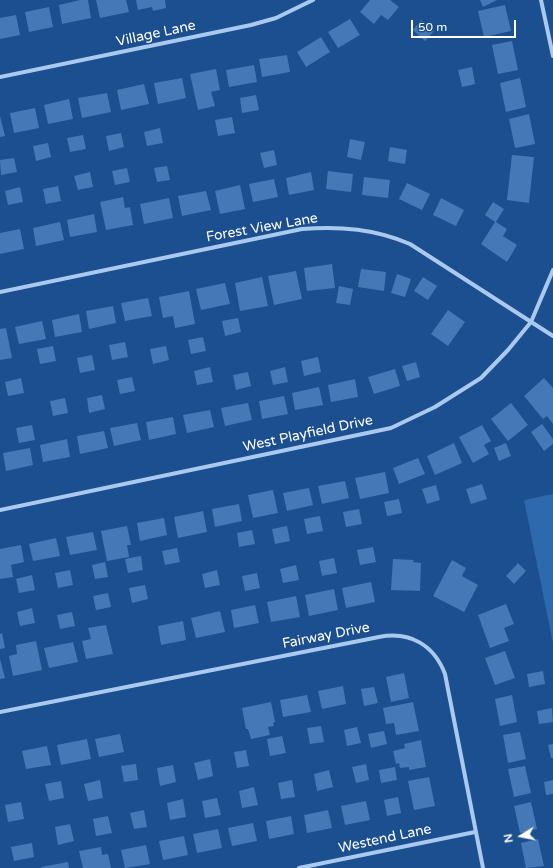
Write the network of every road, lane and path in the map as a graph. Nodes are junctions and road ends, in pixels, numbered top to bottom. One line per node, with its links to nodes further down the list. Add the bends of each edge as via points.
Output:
1 (313, 0): 4 (street, Village Lane, via 276,18 251,25)
2 (541, 0): 3 (street)
3 (553, 56)
4 (0, 77)
5 (553, 270): 7 (street, West Playfield Drive)
6 (0, 292): 7 (street, Forest View Lane, via 302,229 350,227 386,235 410,244)
7 (531, 322): 8 (street, Forest View Lane); 9 (street, West Playfield Drive, via 481,378 435,407 391,428)
8 (553, 336)
9 (0, 510)
10 (0, 712): 11 (street, Fairway Drive, via 379,637 406,636 425,645 441,662)
11 (475, 832): 12 (street, Westend Lane); 13 (street, Fairway Drive)
12 (299, 868)
13 (483, 868)

